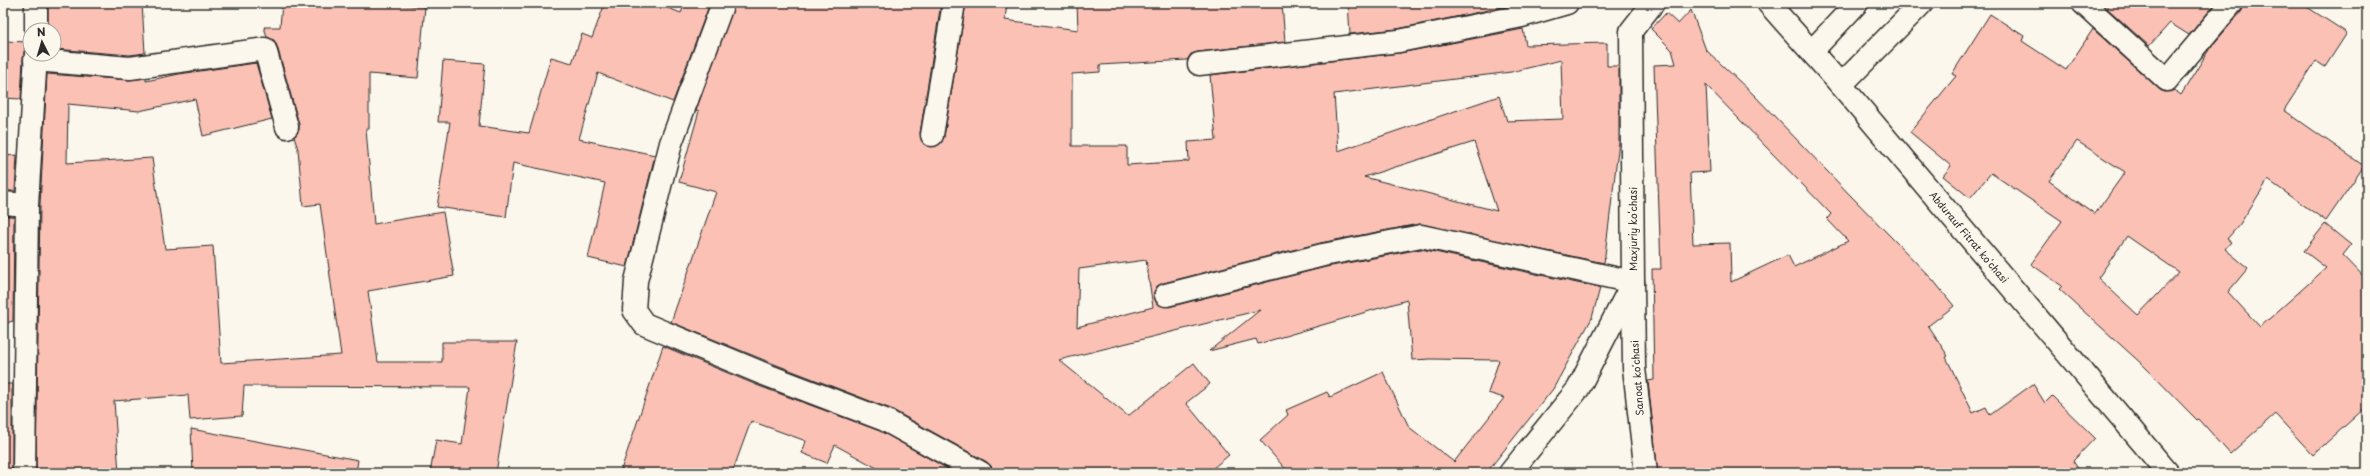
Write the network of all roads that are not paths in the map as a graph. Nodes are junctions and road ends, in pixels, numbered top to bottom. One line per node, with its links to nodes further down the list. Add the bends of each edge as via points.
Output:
1 (36, 3): 11 (street)
2 (723, 3): 24 (street, via 671,143 636,281 634,310 644,324 764,374 885,420)
3 (954, 3): 18 (street)
4 (1567, 3): 15 (street, via 1522,16 1399,42)
5 (1653, 3): 21 (street, Maxjuriy koʻchasi, via 1631,31)
6 (1768, 3): 12 (street, Abdurauf Fitrat koʻchasi)
7 (1857, 3): 12 (street)
8 (1922, 3): 16 (street)
9 (2083, 3): 10 (street, via 2167,80)
10 (2232, 3)
11 (36, 22)
12 (1812, 51): 16 (street, Abdurauf Fitrat koʻchasi)
13 (62, 60): 17 (street, via 130,68 265,49)
14 (36, 62): 20 (street)
15 (1199, 64)
16 (1841, 85): 27 (street, Abdurauf Fitrat koʻchasi)
17 (287, 127)
18 (932, 135)
19 (3, 204): 20 (street)
20 (27, 205): 23 (street)
21 (1634, 282): 22 (street, via 1421,236 1323,255); 25 (street, Maxjuriy koʻchasi, via 1578,389); 26 (street, Sanoat koʻchasi, via 1634,368)
22 (1166, 295)
23 (24, 473)
24 (981, 473)
25 (1510, 473)
26 (1646, 473)
27 (2168, 473)

